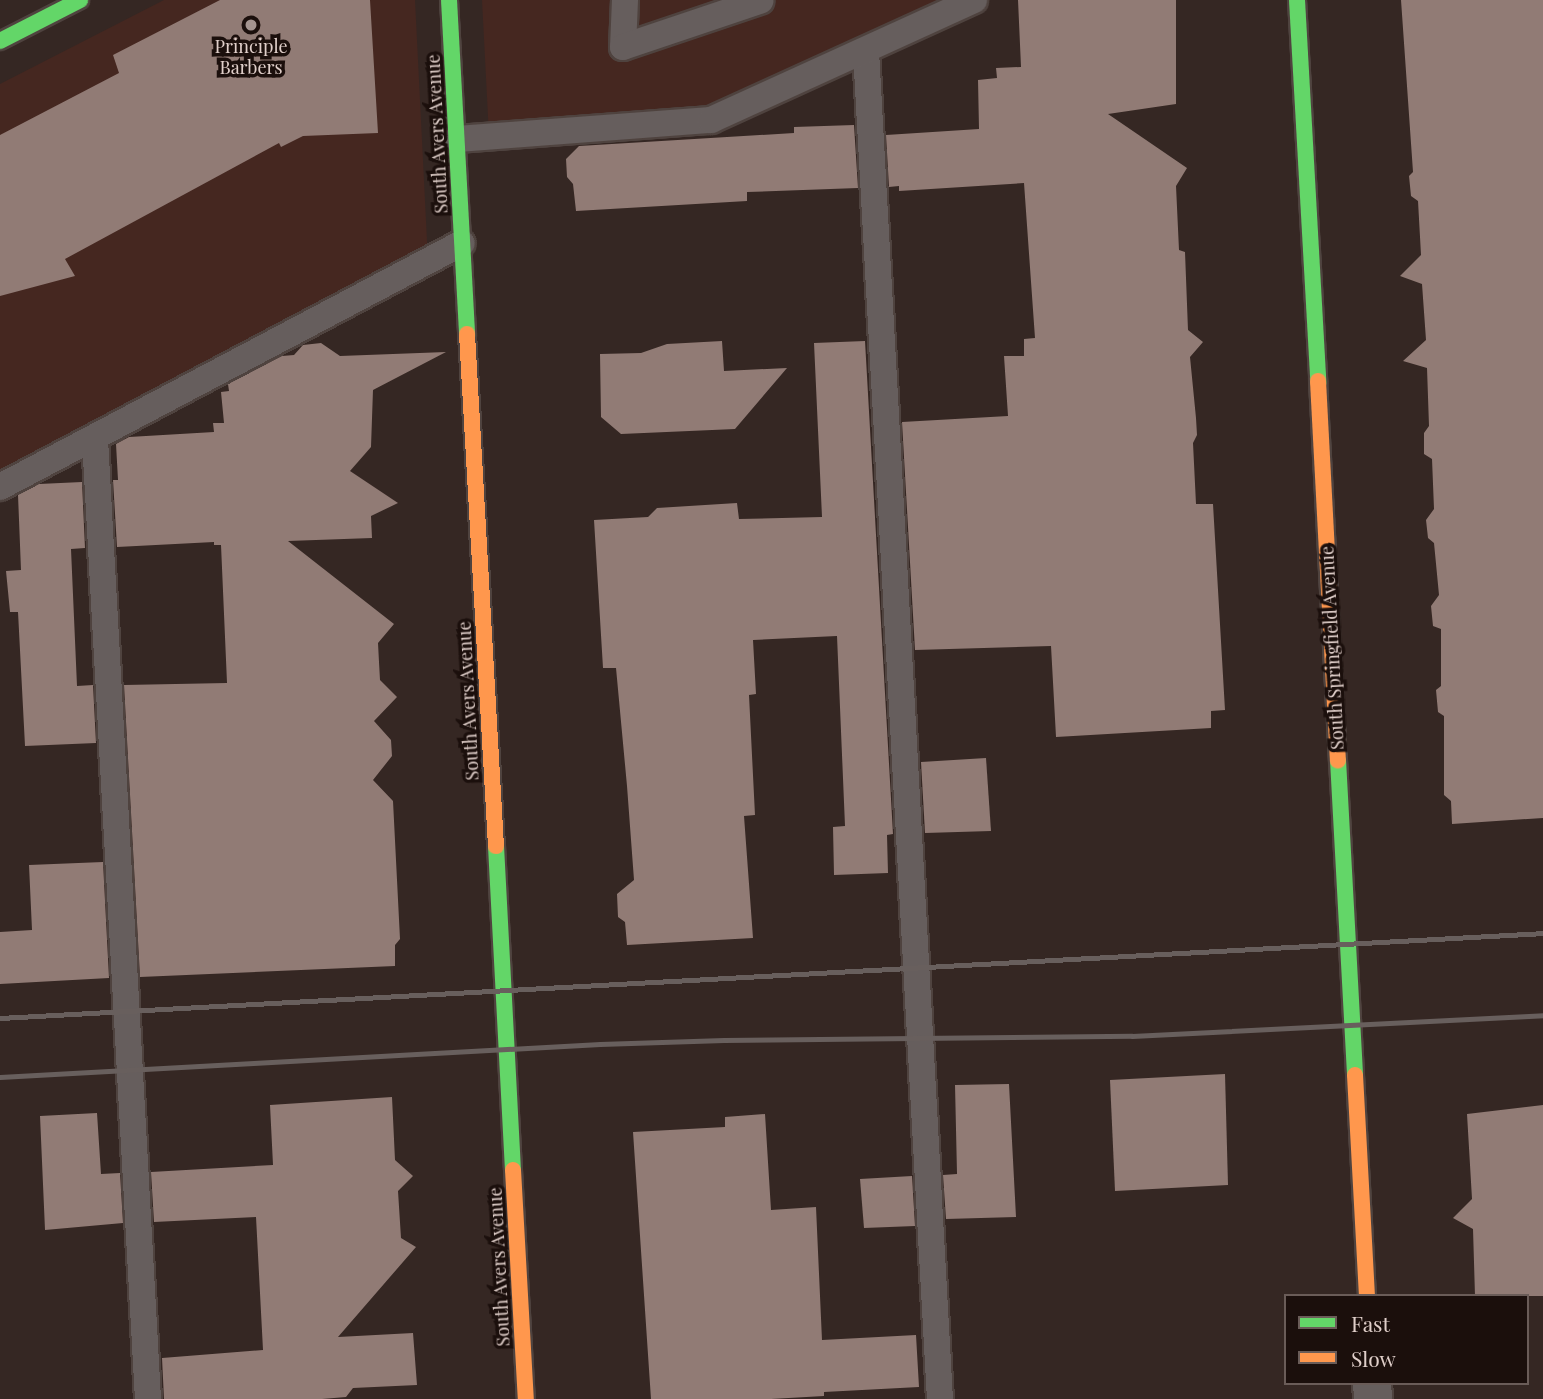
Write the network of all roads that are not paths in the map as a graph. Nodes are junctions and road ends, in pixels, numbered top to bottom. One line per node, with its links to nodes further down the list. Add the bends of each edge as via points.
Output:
1 (80, 0): 7 (street)
2 (449, 0): 9 (street, South Avers Avenue)
3 (625, 0): 6 (lane, via 624,47)
4 (974, 0): 8 (lane)
5 (1297, 0): 13 (street, South Springfield Avenue)
6 (760, 1)
7 (0, 41)
8 (866, 51): 9 (lane, via 711,120); 16 (lane)
9 (457, 139): 10 (street, South Avers Avenue)
10 (462, 243): 11 (lane); 15 (street, South Avers Avenue)
11 (95, 439): 12 (lane); 14 (lane)
12 (0, 487)
13 (1367, 1294)
14 (148, 1399)
15 (526, 1399)
16 (940, 1399)

